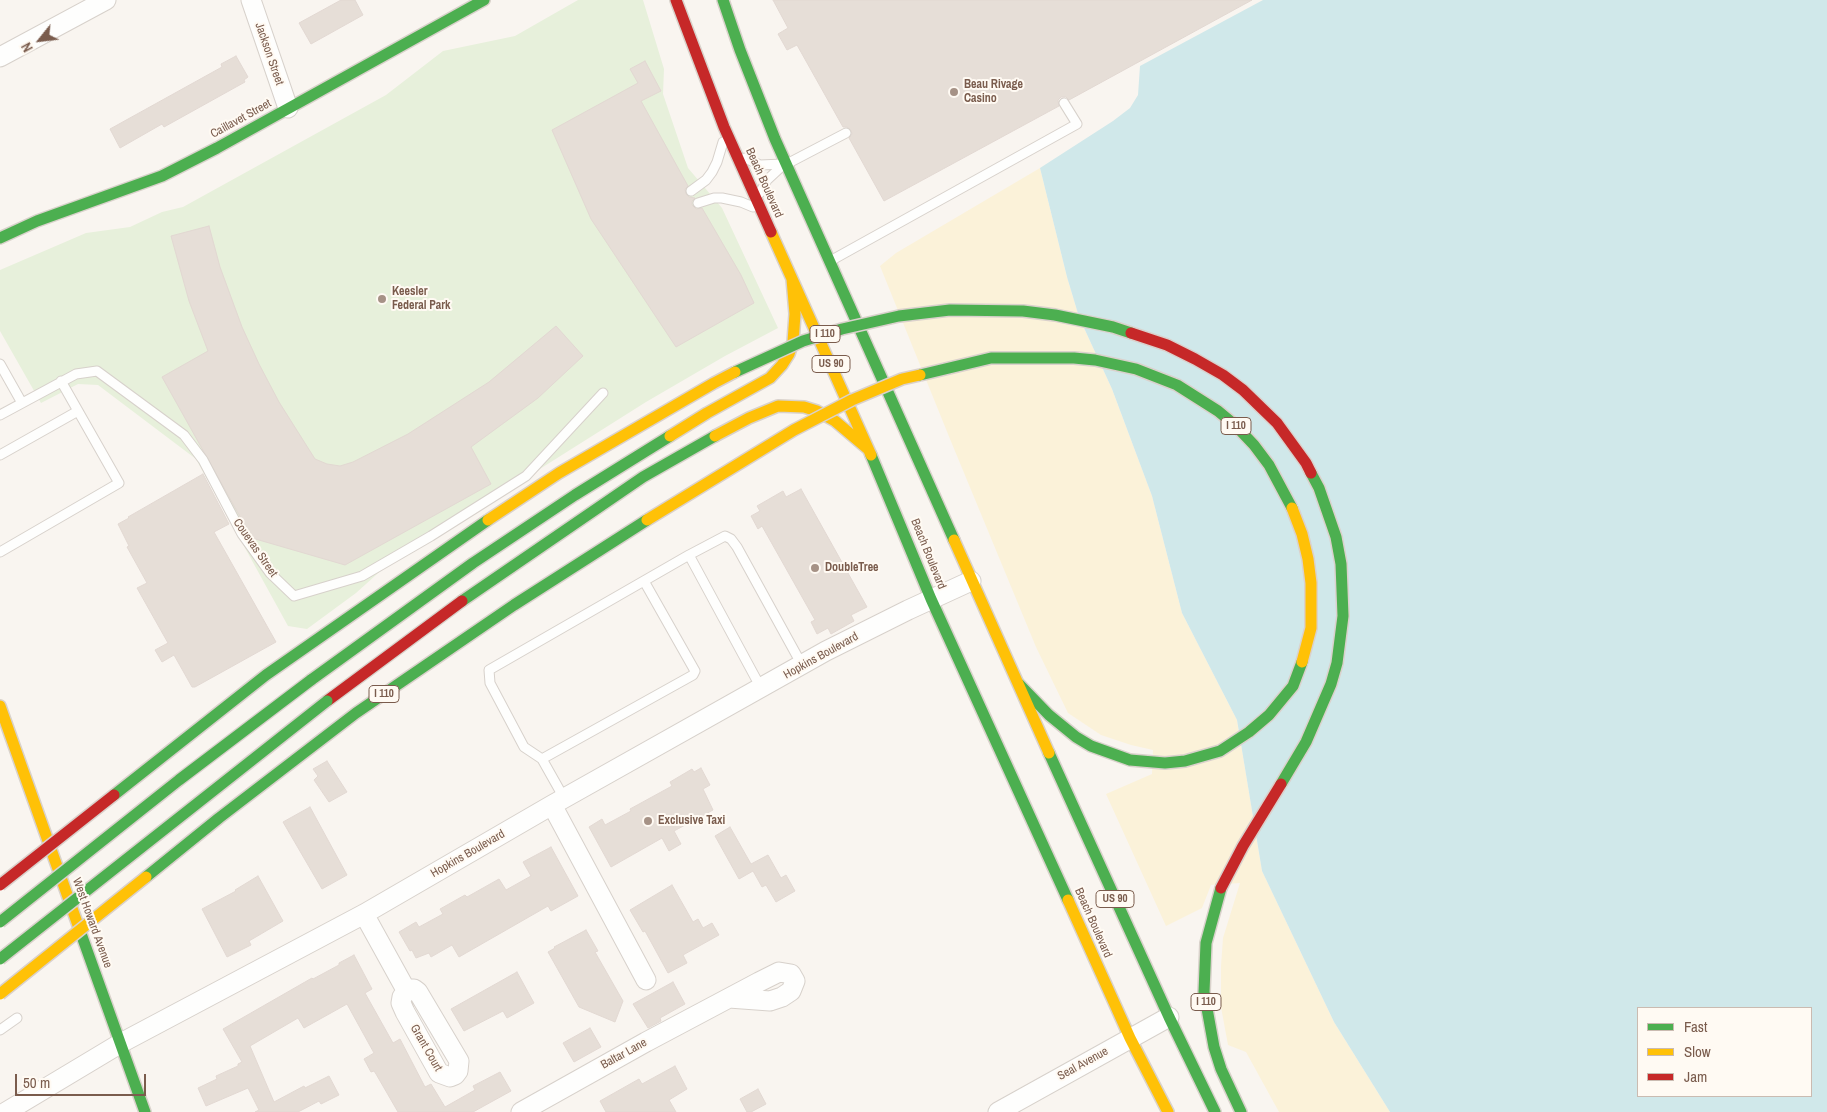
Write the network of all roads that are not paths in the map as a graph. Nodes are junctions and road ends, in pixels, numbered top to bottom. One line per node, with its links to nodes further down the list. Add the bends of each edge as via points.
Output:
1 (106, 0): 6 (street)
2 (251, 0): 8 (street, Jackson Street)
3 (484, 0): 8 (main road, Caillavet Street)
4 (676, 0): 9 (main road, Beach Boulevard / US 90)
5 (723, 0): 12 (main road, US 90, via 753,86)
6 (1, 54)
7 (1064, 103): 17 (lane, via 1077,124)
8 (288, 108): 16 (main road, Caillavet Street, via 162,176)
9 (724, 127): 11 (main road, Beach Boulevard / US 90); 13 (lane, via 722,150 717,162 706,180)
10 (846, 133): 12 (lane)
11 (734, 151): 12 (lane, via 760,165); 15 (main road, Beach Boulevard / US 90)
12 (786, 163): 15 (lane, via 762,188); 17 (main road, US 90)
13 (691, 191)
14 (698, 203): 15 (lane, via 714,198)
15 (760, 207): 18 (main road, Beach Boulevard / US 90)
16 (0, 238)
17 (830, 261): 30 (main road, US 90)
18 (792, 279): 25 (main road, Beach Boulevard / US 90); 41 (main road, bridge, via 794,342 782,365 770,378 575,495 473,563 179,780)
19 (0, 364): 22 (lane)
20 (62, 382): 21 (lane, Couevas Street, via 76,374 97,371 184,435 202,460 242,534 270,573 294,596 362,576 526,476); 22 (lane, Couevas Street); 23 (lane)
21 (603, 393)
22 (22, 403): 24 (lane, Couevas Street)
23 (78, 411): 26 (lane); 27 (lane, via 119,483)
24 (0, 415)
25 (868, 448): 31 (main road, Beach Boulevard / US 90); 42 (main road, bridge, via 836,421 818,411 778,406 695,446 643,477 465,599 327,701)
26 (0, 454)
27 (0, 552)
28 (690, 555): 29 (lane); 32 (lane, via 725,536 731,539); 34 (lane)
29 (644, 581): 37 (lane, via 695,670 693,675); 37 (lane, via 489,670 490,683 524,747)
30 (971, 581): 31 (street, Hopkins Boulevard); 33 (main road, US 90)
31 (931, 599): 32 (street, Hopkins Boulevard); 50 (main road, Beach Boulevard / US 90)
32 (802, 666): 34 (street, Hopkins Boulevard)
33 (1018, 684): 45 (main road, I 110, bridge, via 1049,716 1098,749 1130,760 1166,763 1220,751 1269,715 1293,686 1311,628 1308,558 1294,511 1254,445 1218,411 1177,385 1136,369 1095,360 991,358 902,379 852,400 660,511 522,599 356,713); 47 (main road, US 90)
34 (762, 688): 38 (street, Hopkins Boulevard)
35 (0, 706): 36 (main road, West Howard Avenue)
36 (7, 748): 51 (main road, West Howard Avenue)
37 (542, 759): 38 (lane)
38 (558, 802): 40 (street, Hopkins Boulevard); 43 (street)
39 (0, 885): 58 (main road, I 110, bridge, via 266,675 448,547 559,473 714,383 803,341 899,316 950,310 1055,315 1113,327 1167,345 1223,375 1243,390 1277,423 1306,463 1319,488 1336,537 1341,564 1343,616 1337,663 1328,692 1306,742 1221,888 1206,943 1204,992 1208,1020 1214,1047)
40 (364, 914): 44 (street); 51 (street, Hopkins Boulevard)
41 (0, 922)
42 (0, 959)
43 (646, 980)
44 (406, 990)
45 (0, 994)
46 (729, 998): 54 (street, Baltar Lane)
47 (1169, 1017): 50 (street, Seal Avenue); 57 (main road, US 90)
48 (17, 1018): 49 (lane)
49 (0, 1030)
50 (1130, 1038): 55 (street, Seal Avenue); 56 (main road, Beach Boulevard / US 90)
51 (121, 1044): 52 (street, Hopkins Boulevard); 53 (main road, West Howard Avenue)
52 (6, 1112)
53 (145, 1112)
54 (521, 1112)
55 (998, 1112)
56 (1168, 1112)
57 (1215, 1112)
58 (1241, 1112)

